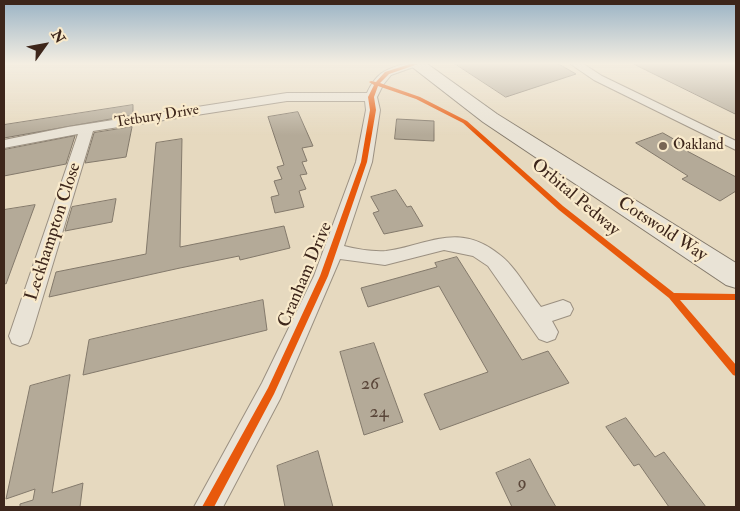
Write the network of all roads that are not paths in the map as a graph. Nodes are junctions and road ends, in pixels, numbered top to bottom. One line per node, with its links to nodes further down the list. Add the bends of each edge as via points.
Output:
1 (376, 87): 4 (street)
2 (447, 87): 9 (main road, Cotswold Way)
3 (616, 87): 7 (street)
4 (371, 97): 5 (street, Tetbury Drive, via 288,97); 8 (street, Cranham Drive, via 373,110 364,162)
5 (87, 128): 6 (street, Tetbury Drive); 11 (street, Leckhampton Close)
6 (4, 144)
7 (736, 146)
8 (334, 250): 10 (street, via 374,258 444,243 466,246 495,261 542,324); 12 (street, Cranham Drive, via 271,391)
9 (736, 277)
10 (563, 309)
11 (20, 336)
12 (208, 507)

